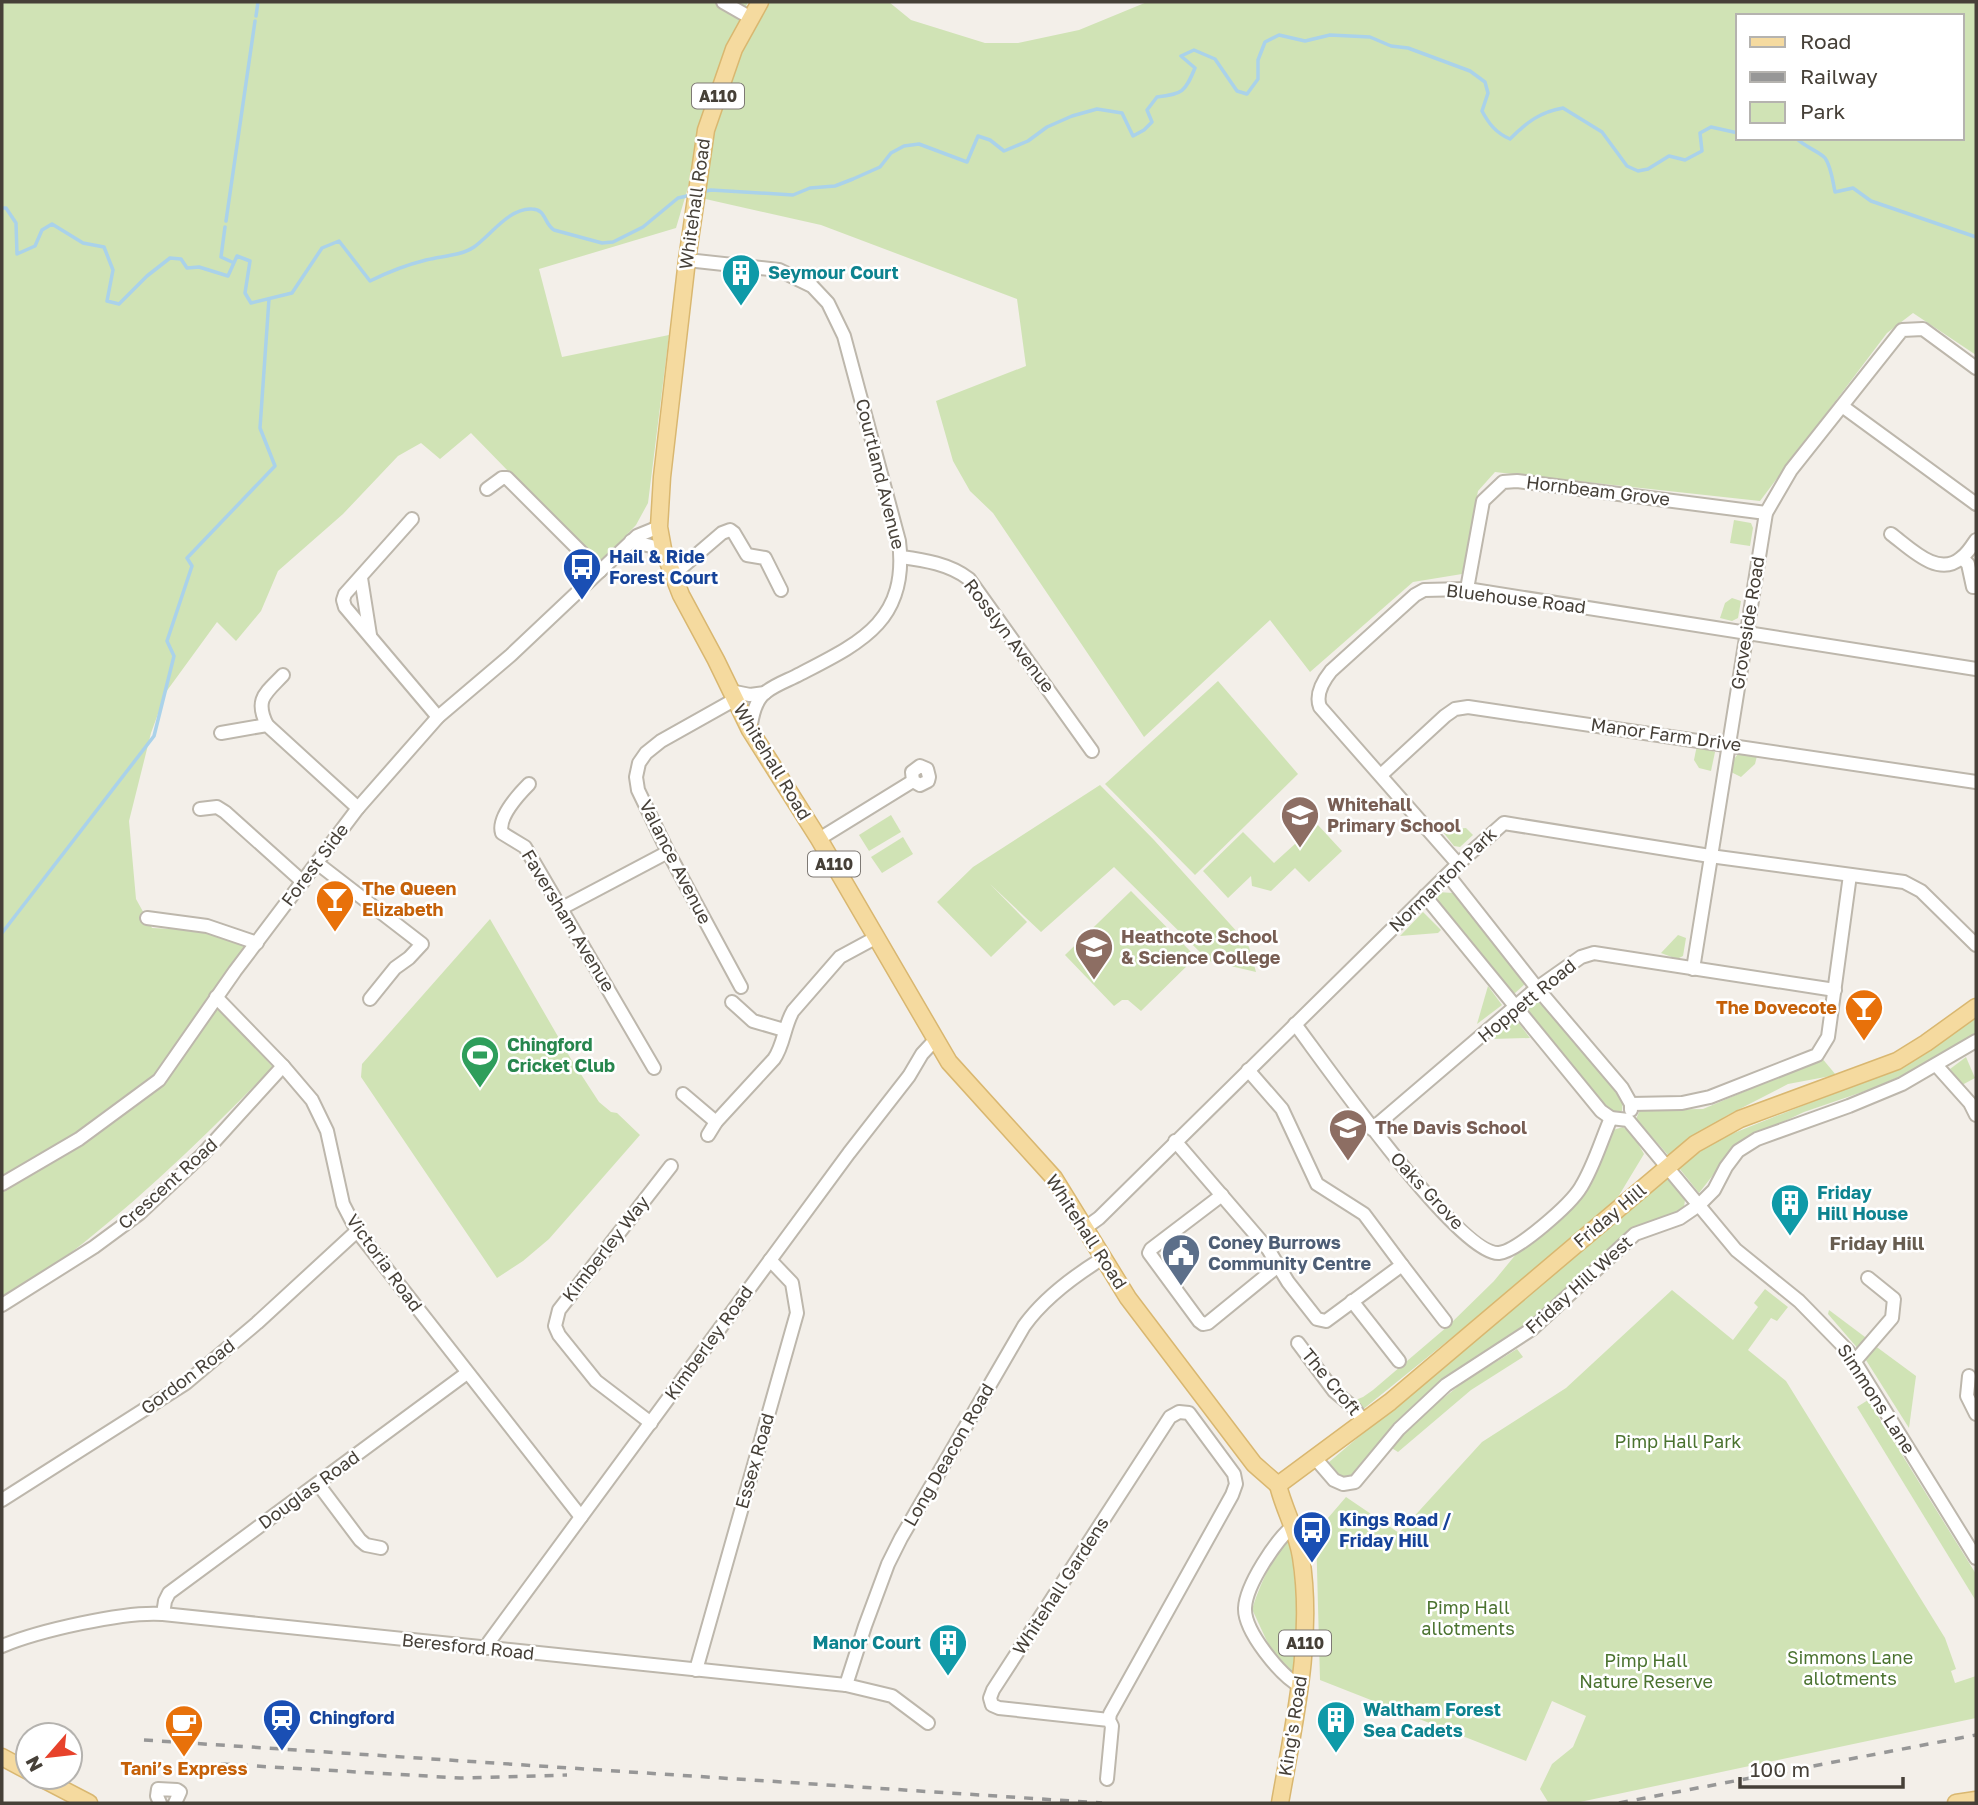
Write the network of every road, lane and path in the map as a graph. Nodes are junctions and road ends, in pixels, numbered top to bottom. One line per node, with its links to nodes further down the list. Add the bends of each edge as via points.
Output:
1 (723, 2): 3 (street)
2 (760, 2): 3 (main road, Whitehall Road / A110)
3 (751, 18): 4 (main road, Whitehall Road / A110, via 734,49 706,130)
4 (687, 260): 11 (main road, Whitehall Road / A110); 16 (street, Courtland Avenue, via 779,270 812,286 828,303 844,336)
5 (1976, 368): 6 (street, Groveside Road, via 1923,329 1902,330)
6 (1842, 406): 8 (street); 9 (street, Groveside Road, via 1791,470)
7 (488, 489): 18 (street, via 507,478)
8 (1976, 504)
9 (1766, 513): 22 (street, Hornbeam Grove, via 1503,482 1483,501); 24 (street, Groveside Road)
10 (412, 519): 20 (street)
11 (659, 527): 14 (street, Forest Side); 15 (main road, Whitehall Road / A110)
12 (1891, 534): 17 (street, via 1940,566)
13 (1976, 540): 17 (street)
14 (631, 541): 15 (street); 18 (street, Forest Side)
15 (663, 549): 19 (main road, Whitehall Road / A110)
16 (901, 557): 28 (street, Courtland Avenue, via 894,595 875,629 851,647); 35 (street, Rosslyn Avenue, via 941,565 969,579)
17 (1962, 558): 21 (street)
18 (600, 571): 30 (street, Forest Side)
19 (673, 575): 23 (street, via 730,530 747,555 765,558); 29 (main road, Whitehall Road / A110)
20 (361, 578): 25 (street); 25 (street, via 343,600)
21 (1976, 587)
22 (1467, 589): 24 (street, Bluehouse Road); 36 (street, Bluehouse Road, via 1424,590 1415,595 1324,680 1320,707)
23 (781, 590)
24 (1746, 632): 26 (street, Bluehouse Road); 34 (street, Groveside Road)
25 (370, 635): 30 (street)
26 (1976, 669)
27 (283, 675): 31 (street, via 262,698)
28 (765, 692): 29 (street); 32 (street)
29 (732, 695): 32 (main road, Whitehall Road / A110); 43 (street, Valance Avenue, via 661,741 639,763 638,790)
30 (438, 717): 40 (street, Forest Side)
31 (267, 725): 33 (street); 40 (street)
32 (750, 730): 42 (main road, Whitehall Road / A110)
33 (221, 733)
34 (1729, 744): 36 (street, Manor Farm Drive, via 1468,706 1445,716); 38 (street, Manor Farm Drive); 44 (street, Groveside Road)
35 (1092, 751)
36 (1381, 775): 46 (street, Bluehouse Road)
37 (913, 781): 42 (street)
38 (1976, 782)
39 (528, 785): 51 (street, Faversham Avenue, via 500,829 525,847)
40 (358, 807): 45 (street, Forest Side)
41 (200, 809): 49 (street, via 217,807 225,812)
42 (819, 839): 53 (main road, Whitehall Road / A110)
43 (668, 852): 51 (street); 57 (street, Valance Avenue)
44 (1710, 856): 46 (street, Normanton Park, via 1504,822); 48 (street, Normanton Park); 56 (street, Groveside Road)
45 (317, 863): 49 (street, Forest Side); 61 (street, via 422,944)
46 (1458, 864): 47 (street, Normanton Park)
47 (1448, 875): 50 (street, Normanton Park); 58 (street)
48 (1850, 875): 55 (street, Normanton Park, via 1904,881); 59 (street)
49 (303, 882): 54 (street, Forest Side)
50 (1425, 896): 64 (street); 65 (street, Normanton Park)
51 (562, 908): 71 (street, Faversham Avenue)
52 (147, 918): 54 (street, via 207,926)
53 (877, 937): 66 (street, via 840,957 793,1011); 67 (main road, Whitehall Road / A110)
54 (257, 943): 60 (street, Forest Side)
55 (1976, 945)
56 (1693, 970): 58 (street, Hoppett Road, via 1594,953); 59 (street, Hoppett Road)
57 (741, 986)
58 (1537, 988): 64 (street, Hoppett Road); 74 (street)
59 (1835, 990): 74 (street, via 1828,1037 1817,1055 1710,1097 1682,1103)
60 (216, 997): 70 (street, Victoria Road); 84 (street, Forest Side, via 159,1080 79,1139)
61 (370, 999)
62 (733, 1002): 66 (street, via 753,1021)
63 (1976, 1006): 83 (main road, Friday Hill, via 1897,1061 1740,1119 1695,1144)
64 (1515, 1008): 76 (street); 79 (street, Hoppett Road)
65 (1295, 1024): 72 (street, Normanton Park); 79 (street, Oaks Grove)
66 (784, 1030): 78 (street, via 774,1059)
67 (935, 1040): 87 (main road, Whitehall Road / A110, via 962,1079 1052,1176); 90 (street, Kimberley Road)
68 (1976, 1041): 69 (street, Friday Hill West)
69 (1936, 1065): 75 (street); 86 (street, Friday Hill West, via 1881,1093 1757,1139 1738,1152)
70 (283, 1066): 88 (street, Victoria Road, via 321,1116 340,1195); 95 (street, Crescent Road, via 203,1154 140,1213)
71 (654, 1068)
72 (1248, 1070): 81 (street, Normanton Park); 91 (street, via 1282,1109 1317,1184 1364,1214)
73 (683, 1094): 78 (street)
74 (1631, 1104): 77 (street)
75 (1976, 1115)
76 (1611, 1118): 77 (street); 79 (street, Oaks Grove, via 1577,1192 1528,1239 1496,1254 1477,1245)
77 (1628, 1120): 83 (street, Simmons Lane)
78 (716, 1122): 80 (street)
79 (1372, 1129)
80 (708, 1135)
81 (1175, 1141): 85 (street); 87 (street, Normanton Park)
82 (671, 1166): 104 (street, Kimberley Way, via 559,1310 555,1326 596,1381)
83 (1667, 1167): 86 (street, Simmons Lane); 103 (main road, Friday Hill)
84 (2, 1184)
85 (1222, 1195): 92 (street); 92 (street, via 1149,1253 1199,1321 1208,1323)
86 (1699, 1205): 99 (street, Simmons Lane, via 1737,1250 1799,1301); 107 (street, Friday Hill West, via 1680,1218 1635,1234 1532,1329 1446,1385 1399,1429 1355,1482 1339,1483)
87 (1085, 1228): 89 (main road, Whitehall Road / A110)
88 (357, 1231): 100 (street, Victoria Road); 110 (street, Gordon Road, via 186,1383)
89 (1103, 1258): 105 (main road, Whitehall Road / A110, via 1136,1310); 119 (street, Long Deacon Road, via 1040,1306 1024,1326 888,1564)
90 (770, 1260): 104 (street, Kimberley Road); 118 (street, Essex Road, via 792,1283 797,1313)
91 (1402, 1265): 94 (street); 96 (street)
92 (1278, 1266): 94 (street, via 1317,1319 1326,1321)
93 (1868, 1278): 99 (street, via 1894,1300 1892,1318)
94 (1352, 1301): 98 (street)
95 (2, 1305)
96 (1445, 1321)
97 (1298, 1343): 103 (street, The Croft)
98 (1399, 1361)
99 (1854, 1362): 114 (street, Simmons Lane)
100 (467, 1373): 108 (street, Douglas Road); 111 (street, Victoria Road)
101 (1969, 1376): 102 (street, via 1967,1396)
102 (1976, 1414)
103 (1364, 1422): 107 (main road, Friday Hill)
104 (651, 1423): 111 (street, Kimberley Road)
105 (1229, 1431): 106 (street); 109 (main road, Whitehall Road / A110, via 1254,1464)
106 (1211, 1443): 121 (street, Whitehall Gardens, via 1234,1475 1232,1495); 121 (street, Whitehall Gardens, via 1189,1413 1170,1417 990,1698 999,1708)
107 (1315, 1458): 109 (main road, Friday Hill)
108 (318, 1484): 113 (street, via 360,1540); 115 (street, Douglas Road, via 169,1593)
109 (1278, 1485): 112 (main road, King's Road / A110)
110 (2, 1500)
111 (581, 1517): 117 (street, Kimberley Road)
112 (1293, 1526): 120 (main road, King's Road / A110, via 1305,1595); 120 (street, via 1267,1557 1245,1610 1266,1653)
113 (381, 1548)
114 (1976, 1558)
115 (163, 1614): 116 (street, Beresford Road, via 73,1626); 117 (street, Beresford Road)
116 (2, 1646)
117 (488, 1648): 118 (street, Beresford Road)
118 (696, 1670): 119 (street, Beresford Road)
119 (846, 1685): 122 (street, Beresford Road, via 892,1696)
120 (1300, 1686): 129 (main road, King's Road / A110)
121 (1109, 1720): 123 (street, Whitehall Gardens)
122 (928, 1723)
123 (1107, 1779)
124 (66, 1791): 126 (main road)
125 (1976, 1800): 130 (main road)
126 (89, 1803)
127 (160, 1803): 128 (street, via 158,1790 177,1790)
128 (176, 1803)
129 (1280, 1803)
130 (1955, 1803)

